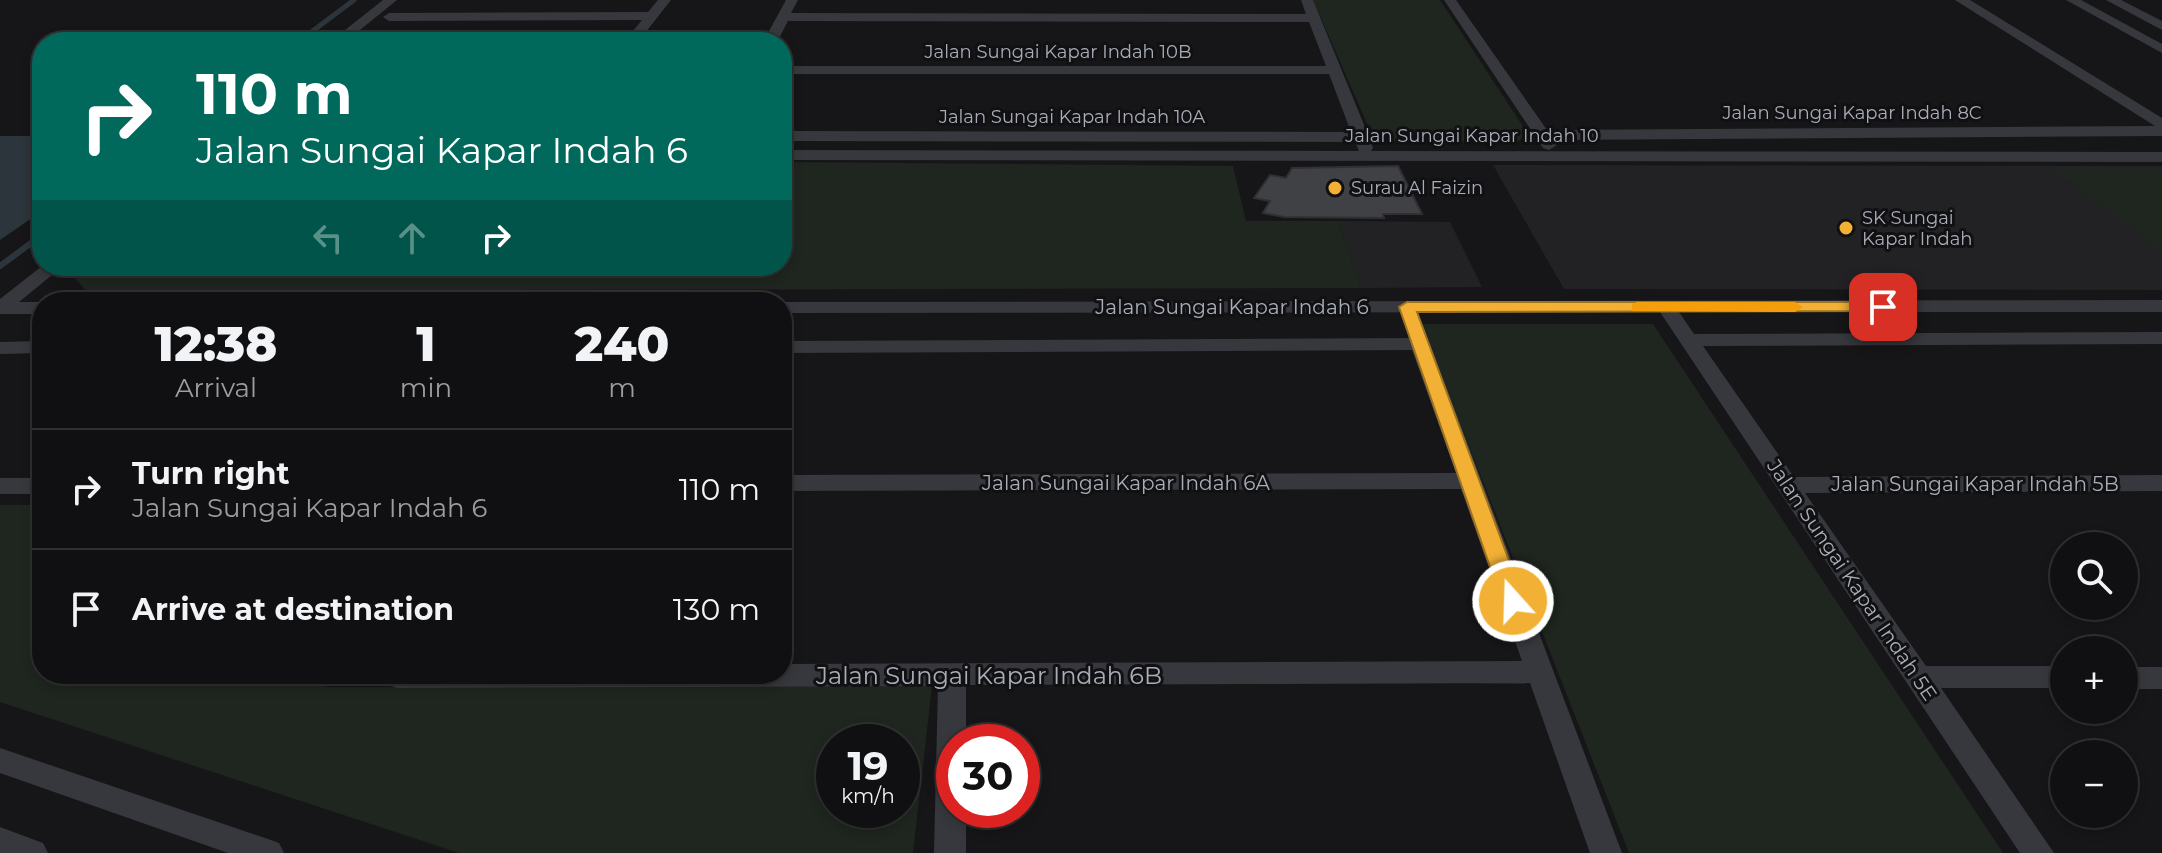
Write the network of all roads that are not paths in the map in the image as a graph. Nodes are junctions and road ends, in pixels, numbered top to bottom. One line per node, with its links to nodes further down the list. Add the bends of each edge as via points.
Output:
1 (391, 0): 15 (street)
2 (409, 0): 11 (street)
3 (665, 0): 10 (street)
4 (792, 0): 12 (street)
5 (1307, 0): 13 (street)
6 (1450, 0): 24 (street)
7 (1961, 0): 22 (street)
8 (2072, 0): 19 (street)
9 (2112, 0): 14 (street)
10 (652, 16): 11 (street); 17 (street)
11 (389, 17): 16 (street)
12 (783, 17): 13 (street); 18 (street)
13 (1314, 18): 21 (street)
14 (2162, 26)
15 (350, 32)
16 (371, 32)
17 (639, 32)
18 (775, 32)
19 (2162, 49)
20 (792, 70): 21 (street, Jalan Sungai Kapar Indah 10B)
21 (1335, 70): 26 (street)
22 (2162, 124)
23 (2162, 131): 24 (street, Jalan Sungai Kapar Indah 8C)
24 (1542, 135): 29 (street)
25 (792, 136): 26 (street, Jalan Sungai Kapar Indah 10A)
26 (1361, 137): 28 (street)
27 (792, 155): 28 (street, Jalan Sungai Kapar Indah 10)
28 (1369, 156): 29 (street, Jalan Sungai Kapar Indah 10)
29 (1556, 156): 30 (street, Jalan Sungai Kapar Indah 10)
30 (2162, 157)
31 (41, 276): 36 (street)
32 (2162, 306): 35 (street, Jalan Sungai Kapar Indah 6)
33 (792, 307): 34 (street, Jalan Sungai Kapar Indah 6)
34 (1407, 307): 35 (street, Jalan Sungai Kapar Indah 6); 40 (street)
35 (1666, 307): 39 (street, Jalan Sungai Kapar Indah 5E)
36 (0, 308): 37 (street)
37 (32, 308)
38 (2162, 338): 39 (street)
39 (1689, 340): 47 (street, Jalan Sungai Kapar Indah 5E)
40 (1420, 344): 42 (street, Jalan Sungai Kapar Indah 6); 44 (street)
41 (32, 347): 43 (street)
42 (792, 347)
43 (0, 348)
44 (1469, 481): 45 (street, Jalan Sungai Kapar Indah 6A); 50 (street)
45 (792, 483)
46 (2162, 483): 47 (street, Jalan Sungai Kapar Indah 5B)
47 (1788, 485): 53 (street, Jalan Sungai Kapar Indah 5E)
48 (0, 486): 49 (street)
49 (32, 486)
50 (1540, 672): 51 (street, Jalan Sungai Kapar Indah 6B); 62 (street)
51 (952, 675): 52 (street, Jalan Sungai Kapar Indah 6B); 61 (street)
52 (792, 676)
53 (1918, 677): 54 (street); 63 (street, Jalan Sungai Kapar Indah 5E)
54 (2050, 677)
55 (2138, 678): 56 (street)
56 (2162, 678)
57 (0, 760): 60 (street)
58 (0, 841): 59 (street)
59 (32, 853)
60 (268, 853)
61 (950, 853)
62 (1606, 853)
63 (2038, 853)

